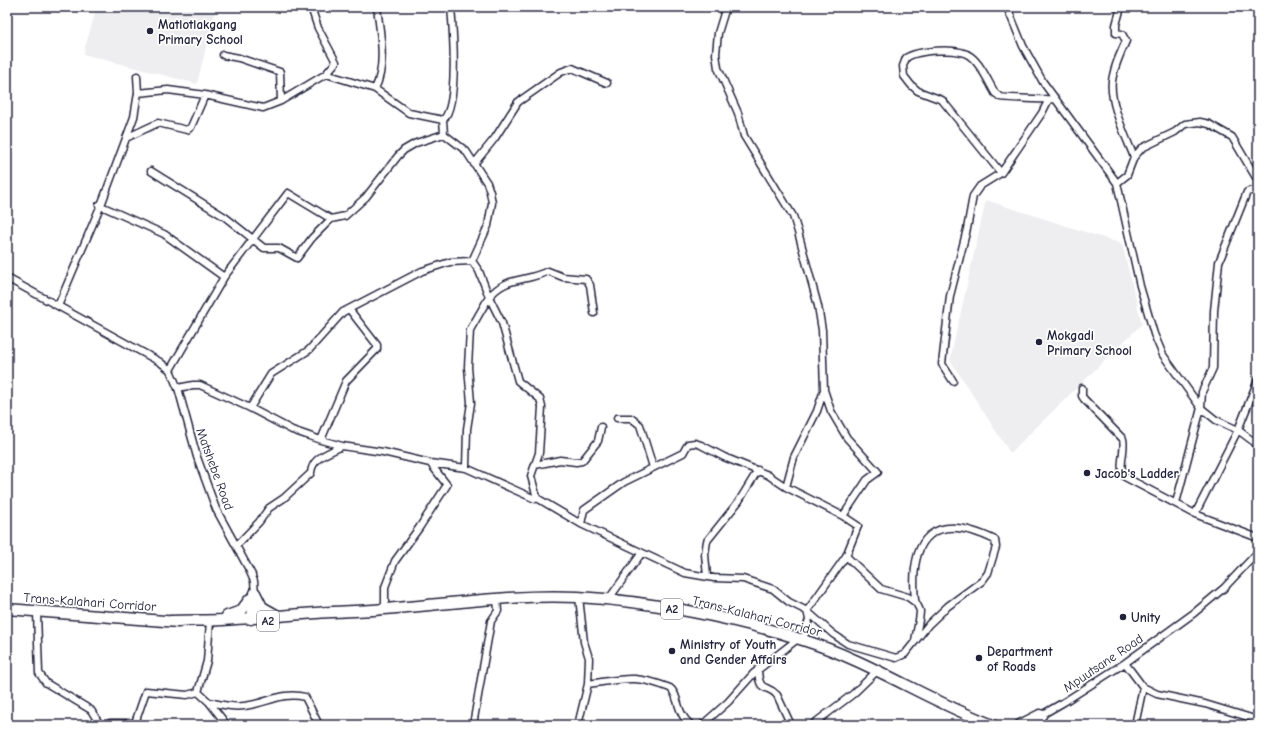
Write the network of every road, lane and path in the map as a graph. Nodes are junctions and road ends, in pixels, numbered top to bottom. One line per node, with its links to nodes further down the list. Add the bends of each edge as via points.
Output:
1 (311, 7): 8 (street, via 318,28 336,62)
2 (377, 7): 11 (street, via 381,67)
3 (451, 7): 17 (street, via 453,85 448,116)
4 (726, 7): 42 (street, via 718,32 718,68 738,113 744,136 793,216 818,306 822,330)
5 (1007, 7): 14 (street, via 1023,46)
6 (1121, 7): 20 (street, via 1116,33 1122,34 1126,41 1111,83 1114,102)
7 (223, 54): 15 (street, via 280,72)
8 (326, 74): 11 (street); 15 (street)
9 (137, 76): 12 (street)
10 (607, 83): 21 (street, via 572,68 555,75 518,102 495,138)
11 (376, 89): 17 (street, via 409,113)
12 (138, 93): 13 (street, via 168,90); 19 (street, via 134,117)
13 (206, 96): 15 (street, via 263,108); 19 (street, via 191,127 187,130 158,123)
14 (1055, 99): 16 (street); 25 (street)
15 (280, 101)
16 (1048, 101): 23 (street); 23 (street, via 1025,97 999,97 971,56 964,53 921,52 906,58 903,66 904,76 911,85 942,100)
17 (443, 120): 18 (street)
18 (444, 134): 21 (street, via 466,151); 28 (street, via 416,143 404,150 357,206 345,216)
19 (126, 138): 27 (street)
20 (1134, 157): 24 (street, via 1142,148 1175,132 1185,124 1200,122 1209,124 1232,137); 25 (street, via 1127,175)
21 (474, 164): 30 (street, via 487,183 492,203 488,226)
22 (151, 171): 29 (street, via 225,217)
23 (1001, 173): 39 (street, via 980,186 973,196 950,296 942,364)
24 (1258, 181)
25 (1117, 183): 44 (street, via 1140,286 1154,334 1163,355)
26 (1258, 189): 44 (street, via 1247,192 1242,201 1219,262 1214,311 1213,368 1202,392)
27 (100, 205): 31 (street, via 164,234); 34 (street)
28 (331, 219): 29 (street, via 297,258 279,248 264,248); 29 (street, via 288,193)
29 (253, 238): 31 (street)
30 (472, 261): 33 (street, via 479,271); 35 (street, via 450,262 422,271)
31 (224, 277): 37 (street)
32 (7, 278): 34 (street)
33 (489, 297): 36 (street, via 504,284 548,271 563,277 586,279 590,285); 52 (street, via 502,324 518,382 540,399 542,407 539,453); 54 (street, via 470,330 470,403)
34 (58, 306): 37 (street)
35 (348, 309): 43 (street, via 310,350 271,374); 48 (street, via 377,349 346,381)
36 (594, 312)
37 (170, 370): 40 (street)
38 (1258, 380): 47 (street)
39 (953, 381)
40 (178, 388): 43 (street, via 200,386); 59 (street, via 197,457)
41 (1082, 388): 58 (street, via 1084,399 1123,439 1125,445 1121,468 1125,477)
42 (824, 390): 56 (street, via 817,411 794,457); 61 (street, via 840,428 858,452 878,472 867,480)
43 (250, 408): 48 (street, via 292,430)
44 (1201, 408): 47 (street, via 1216,420); 58 (street)
45 (617, 418): 53 (street, via 631,418 640,425)
46 (601, 427): 52 (street, via 598,441 582,461 560,460)
47 (1238, 430): 50 (street); 60 (street)
48 (321, 440): 49 (street)
49 (342, 446): 51 (street); 64 (street, via 316,460 311,473 269,508)
50 (1258, 447)
51 (430, 463): 54 (street); 76 (street, via 447,485 420,528 394,561 385,587)
52 (535, 465): 57 (street, via 531,476)
53 (653, 467): 55 (street, via 683,453 688,444 695,443); 62 (street, via 624,482 584,510)
54 (466, 468): 57 (street, via 522,494)
55 (758, 470): 56 (street); 69 (street, via 739,501 707,541)
56 (786, 487): 61 (street)
57 (537, 498): 62 (street)
58 (1176, 503): 60 (street)
59 (216, 508): 64 (street); 68 (street, Matshebe Road)
60 (1195, 514): 63 (street)
61 (843, 516): 67 (street, via 857,524 858,528)
62 (581, 524): 66 (street)
63 (1258, 538)
64 (237, 545): 68 (street)
65 (1258, 552): 85 (street, Mpuutsane Road, via 1224,588)
66 (641, 554): 69 (street, via 685,573); 73 (street)
67 (846, 556): 74 (street, via 881,589 908,597); 78 (street)
68 (252, 575): 70 (street)
69 (707, 578): 78 (street, via 751,581 773,589 789,602)
70 (252, 596): 80 (highway); 81 (street); 82 (highway, via 241,610 233,615)
71 (579, 597): 72 (highway, Trans-Kalahari Corridor / A2); 73 (highway, Trans-Kalahari Corridor / A2); 88 (street, via 584,642 588,654)
72 (497, 598): 76 (highway, Trans-Kalahari Corridor / A2); 99 (street, via 498,611 491,621)
73 (608, 600): 83 (highway, Trans-Kalahari Corridor / A2, via 695,613)
74 (915, 602): 84 (street, via 920,611); 84 (street, via 917,558 934,531 948,527 959,528 995,540 996,547 988,573 982,581 948,606)
75 (7, 609): 79 (highway, Trans-Kalahari Corridor / A2)
76 (385, 609): 77 (highway, Trans-Kalahari Corridor / A2)
77 (365, 611): 80 (highway, Trans-Kalahari Corridor / A2); 81 (highway, Trans-Kalahari Corridor / A2, via 336,616)
78 (808, 611): 83 (street, via 809,618); 84 (street, via 848,644 896,658 905,654)
79 (37, 612): 82 (highway, Trans-Kalahari Corridor / A2); 95 (street, via 39,673 46,683 90,710)
80 (278, 616): 81 (highway, Trans-Kalahari Corridor / A2)
81 (254, 620): 82 (highway, Trans-Kalahari Corridor / A2)
82 (210, 622): 90 (street, via 207,661)
83 (801, 639): 86 (street); 87 (highway, Trans-Kalahari Corridor / A2)
84 (915, 642)
85 (1125, 663): 89 (street); 93 (street, Mpuutsane Road)
86 (758, 669): 102 (street, via 728,702); 103 (street, via 760,683 763,688 777,694)
87 (878, 670): 92 (highway, Trans-Kalahari Corridor / A2); 104 (street, via 853,694)
88 (588, 684): 100 (street); 101 (street, via 636,678 670,688 674,691 682,716)
89 (1143, 687): 94 (street, via 1157,694 1205,704); 109 (street)
90 (198, 692): 91 (street); 96 (street, via 188,695 146,691 135,723)
91 (209, 702): 97 (street); 98 (street, via 244,706 275,697 297,695 305,698)
92 (961, 712): 105 (highway, Trans-Kalahari Corridor / A2); 106 (highway, Trans-Kalahari Corridor / A2)
93 (1041, 718): 107 (highway); 108 (street, Mpuutsane Road)
94 (1258, 720)
95 (100, 725)
96 (108, 725)
97 (227, 725)
98 (319, 725)
99 (473, 725)
100 (578, 725)
101 (691, 725)
102 (702, 725)
103 (791, 725)
104 (812, 725)
105 (977, 725)
106 (993, 725)
107 (1020, 725)
108 (1029, 725)
109 (1135, 725)

